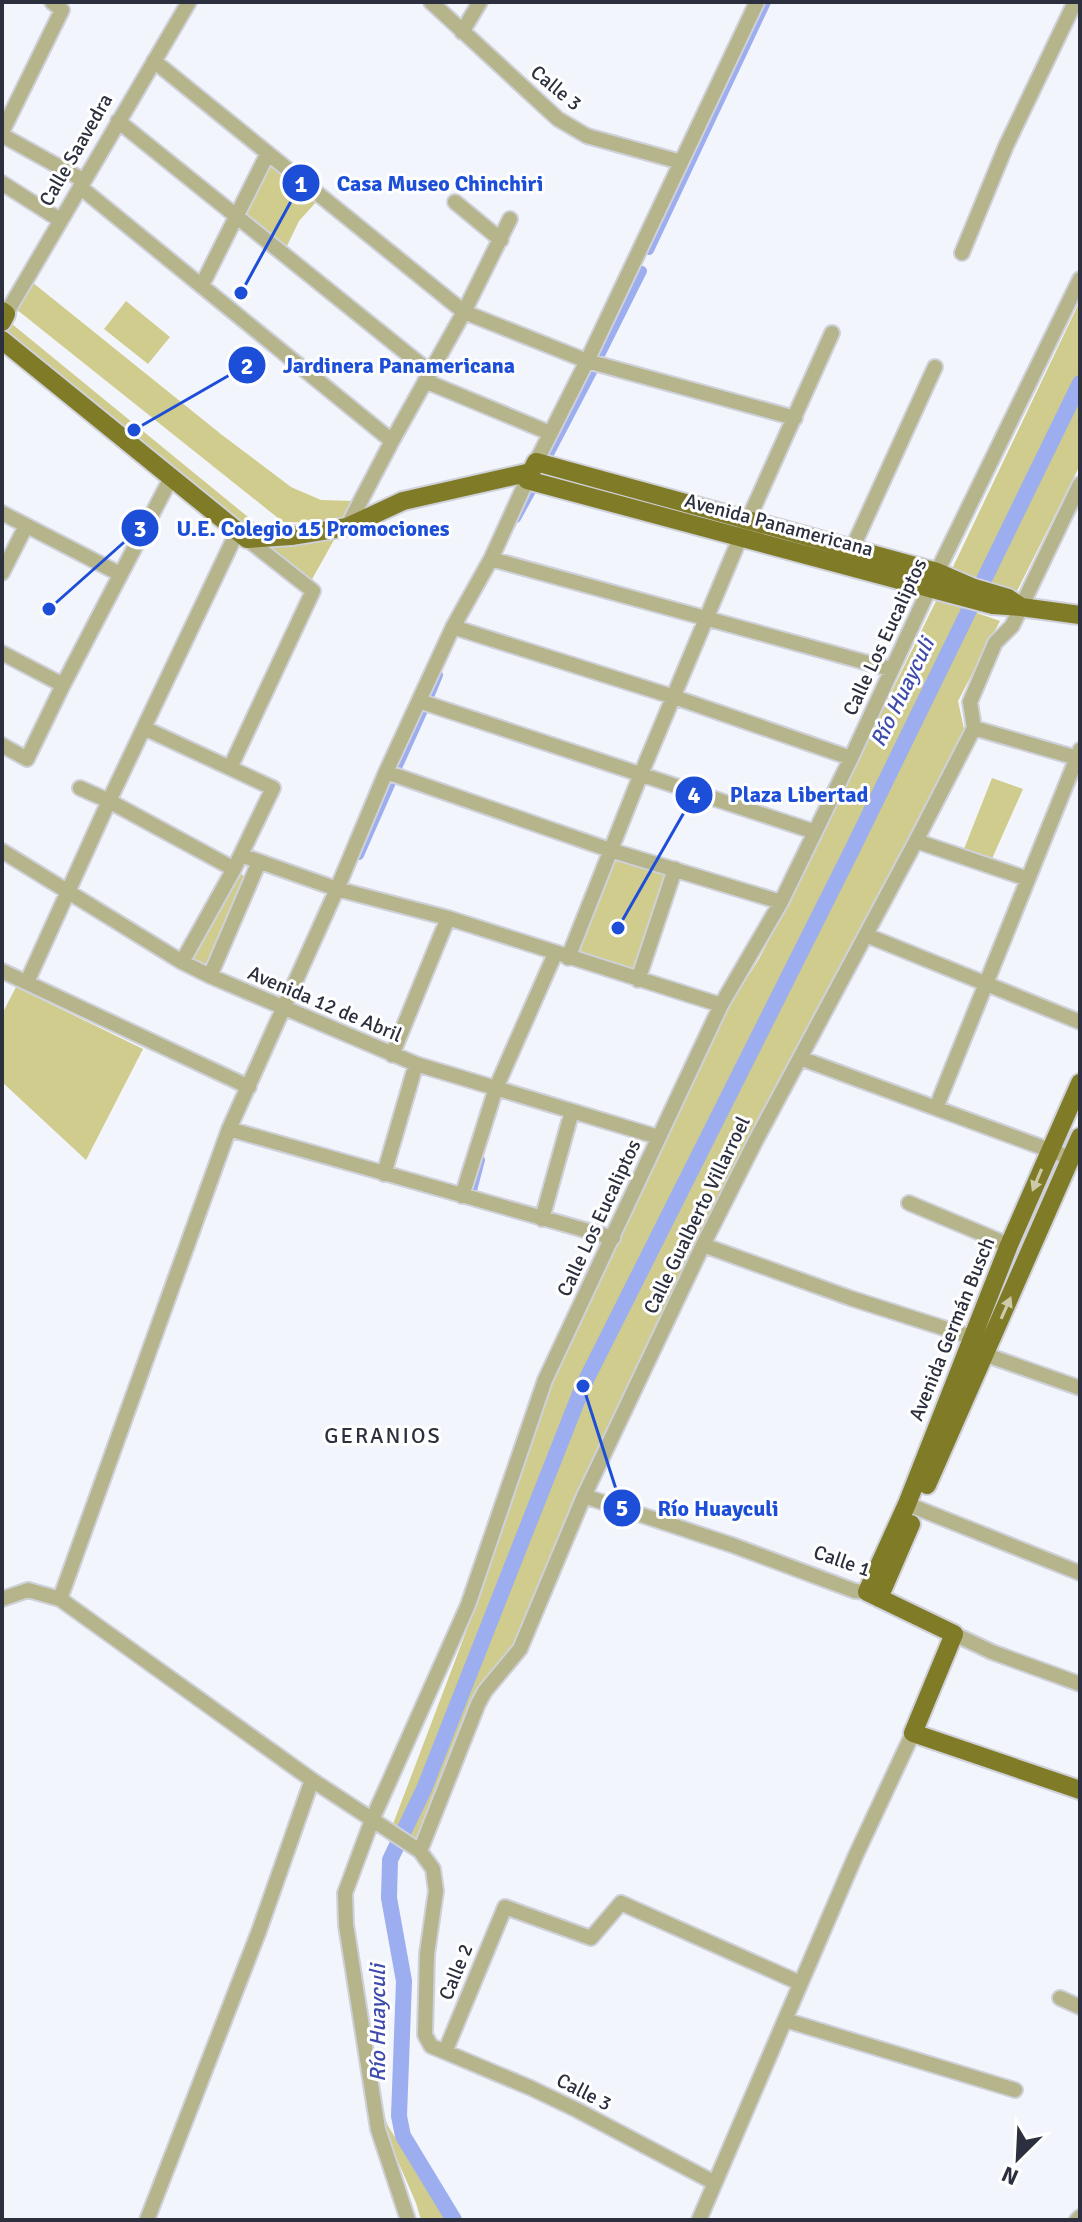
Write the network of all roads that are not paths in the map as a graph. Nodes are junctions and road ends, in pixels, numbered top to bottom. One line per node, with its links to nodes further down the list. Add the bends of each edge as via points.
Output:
1 (189, 2): 8 (street, Calle Saavedra)
2 (431, 2): 7 (street, Calle 3)
3 (480, 2): 7 (street)
4 (757, 2): 12 (street)
5 (1075, 2): 20 (street)
6 (57, 6): 10 (street)
7 (462, 32): 12 (street, Calle 3, via 558,119 587,136)
8 (154, 61): 9 (street, Calle Saavedra); 11 (street)
9 (118, 121): 14 (street, Calle Saavedra); 16 (street)
10 (2, 134): 14 (street)
11 (268, 153): 16 (street); 23 (street)
12 (681, 162): 27 (street)
13 (2, 183): 18 (street)
14 (82, 184): 18 (street, Calle Saavedra); 22 (street)
15 (455, 202): 19 (street)
16 (237, 215): 22 (street); 29 (street)
17 (510, 219): 19 (street)
18 (60, 220): 24 (street, Calle Saavedra)
19 (501, 240): 23 (street)
20 (962, 253)
21 (1080, 279): 46 (street, Calle Los Eucaliptos)
22 (202, 285): 32 (street)
23 (464, 312): 27 (street); 29 (street)
24 (3, 315)
25 (832, 333): 30 (street)
26 (2, 340): 34 (main road)
27 (587, 361): 30 (street); 31 (street)
28 (935, 367): 42 (street)
29 (428, 377): 31 (street); 32 (street)
30 (795, 418): 37 (street)
31 (550, 433): 33 (street)
32 (392, 441): 39 (street)
33 (531, 471): 37 (main road, Avenida Panamericana); 39 (main road, Avenida Panamericana, via 403,501); 41 (main road, Avenida Panamericana); 43 (street)
34 (172, 476): 40 (main road); 45 (street)
35 (1080, 484): 47 (street, Calle Gualberto Villarroel)
36 (2, 513): 38 (street)
37 (748, 520): 41 (street); 42 (main road, Avenida Panamericana)
38 (26, 526): 44 (street); 45 (street)
39 (347, 527): 40 (main road, Avenida Panamericana, via 291,536)
40 (242, 534): 56 (street); 61 (street, via 313,591)
41 (740, 538): 46 (main road, Avenida Panamericana); 49 (street)
42 (852, 549): 46 (main road, Avenida Panamericana)
43 (491, 559): 49 (street); 50 (street)
44 (2, 573)
45 (120, 574): 53 (street)
46 (933, 580): 47 (main road, Avenida Panamericana); 52 (street, Calle Los Eucaliptos)
47 (1021, 607): 48 (main road, Avenida Panamericana); 57 (street, Calle Gualberto Villarroel, via 995,643 970,702)
48 (1080, 615)
49 (707, 618): 52 (street); 54 (street)
50 (453, 627): 54 (street); 55 (street)
51 (2, 653): 53 (street)
52 (890, 669): 60 (street, Calle Los Eucaliptos)
53 (63, 685): 58 (street, via 27,759)
54 (674, 697): 60 (street); 63 (street)
55 (419, 701): 62 (street); 63 (street)
56 (144, 728): 61 (street); 65 (street)
57 (974, 728): 59 (street); 67 (street, Calle Gualberto Villarroel)
58 (2, 745)
59 (1078, 754): 74 (street)
60 (851, 758): 66 (street, Calle Los Eucaliptos)
61 (230, 768): 70 (street, via 273,788)
62 (386, 772): 68 (street); 75 (street)
63 (641, 774): 66 (street); 68 (street)
64 (80, 788): 65 (street)
65 (109, 801): 72 (street); 76 (street)
66 (815, 832): 77 (street, Calle Los Eucaliptos)
67 (916, 841): 74 (street); 79 (street, Calle Gualberto Villarroel)
68 (610, 850): 73 (street); 80 (street)
69 (2, 851): 76 (street, Avenida 12 de Abril)
70 (241, 855): 71 (street); 72 (street)
71 (259, 862): 75 (street); 83 (street)
72 (234, 869): 81 (street)
73 (675, 869): 77 (street); 84 (street)
74 (1028, 879): 86 (street)
75 (337, 889): 78 (street); 88 (street)
76 (69, 892): 81 (street, Avenida 12 de Abril); 85 (street)
77 (781, 902): 87 (street, Calle Los Eucaliptos)
78 (448, 918): 80 (street); 90 (street)
79 (866, 935): 86 (street); 91 (street, Calle Gualberto Villarroel)
80 (562, 956): 84 (street); 95 (street)
81 (182, 962): 83 (street, Avenida 12 de Abril)
82 (2, 971): 85 (street)
83 (210, 976): 88 (street, Avenida 12 de Abril)
84 (638, 980): 87 (street)
85 (27, 982): 94 (street)
86 (986, 984): 89 (street); 96 (street)
87 (721, 1005): 99 (street, Calle Los Eucaliptos)
88 (284, 1008): 90 (street, Avenida 12 de Abril); 94 (street)
89 (1080, 1022)
90 (392, 1055): 92 (street, Avenida 12 de Abril)
91 (800, 1058): 96 (street); 108 (street, Calle Gualberto Villarroel)
92 (416, 1064): 95 (street, Avenida 12 de Abril); 103 (street)
93 (1080, 1083): 101 (main road, Avenida Germán Busch)
94 (249, 1087): 98 (street)
95 (496, 1088): 97 (street, Avenida 12 de Abril); 104 (street)
96 (936, 1108): 101 (street)
97 (572, 1111): 99 (street, Avenida 12 de Abril); 106 (street)
98 (229, 1129): 103 (street); 117 (street)
99 (658, 1137): 107 (street, Calle Los Eucaliptos)
100 (1080, 1137): 102 (main road, Avenida Germán Busch)
101 (1050, 1150): 102 (street); 109 (main road, Avenida Germán Busch, one-way to 109)
102 (1071, 1158): 110 (main road, Avenida Germán Busch, one-way to 102, via 1004,1313)
103 (384, 1174): 104 (street)
104 (462, 1196): 106 (street)
105 (909, 1203): 109 (street)
106 (542, 1219): 107 (street)
107 (613, 1238): 123 (street, Calle Los Eucaliptos, via 545,1380 468,1605)
108 (703, 1245): 110 (street); 112 (street, Calle Gualberto Villarroel)
109 (1009, 1245): 110 (main road, Avenida Germán Busch)
110 (979, 1346): 111 (street); 113 (main road, Avenida Germán Busch)
111 (1080, 1388)
112 (584, 1496): 115 (street, Calle 1); 124 (street, Calle Gualberto Villarroel, via 520,1649 478,1704)
113 (912, 1506): 114 (street); 115 (main road, Avenida Germán Busch)
114 (1080, 1573)
115 (873, 1595): 118 (main road, Calle 1)
116 (2, 1599): 117 (street, via 28,1590)
117 (60, 1599): 121 (street)
118 (954, 1634): 119 (street, Calle 1); 120 (main road)
119 (1080, 1684)
120 (913, 1733): 122 (main road); 125 (street)
121 (312, 1780): 123 (street); 132 (street)
122 (1080, 1790)
123 (372, 1820): 124 (street); 133 (street, Calle Los Eucaliptos, via 345,1893 346,1925 378,2129)
124 (415, 1848): 129 (street, via 433,1869 436,1891 427,1954 425,2035)
125 (800, 1983): 128 (street); 129 (street, Calle 2, via 621,1903 591,1938 505,1907)
126 (1060, 1998): 127 (street)
127 (1080, 2007)
128 (785, 2020): 130 (street); 131 (street)
129 (438, 2049): 131 (street, Calle 3, via 565,2104)
130 (1015, 2090)
131 (715, 2183): 134 (street)
132 (147, 2220)
133 (408, 2220)
134 (699, 2220)

